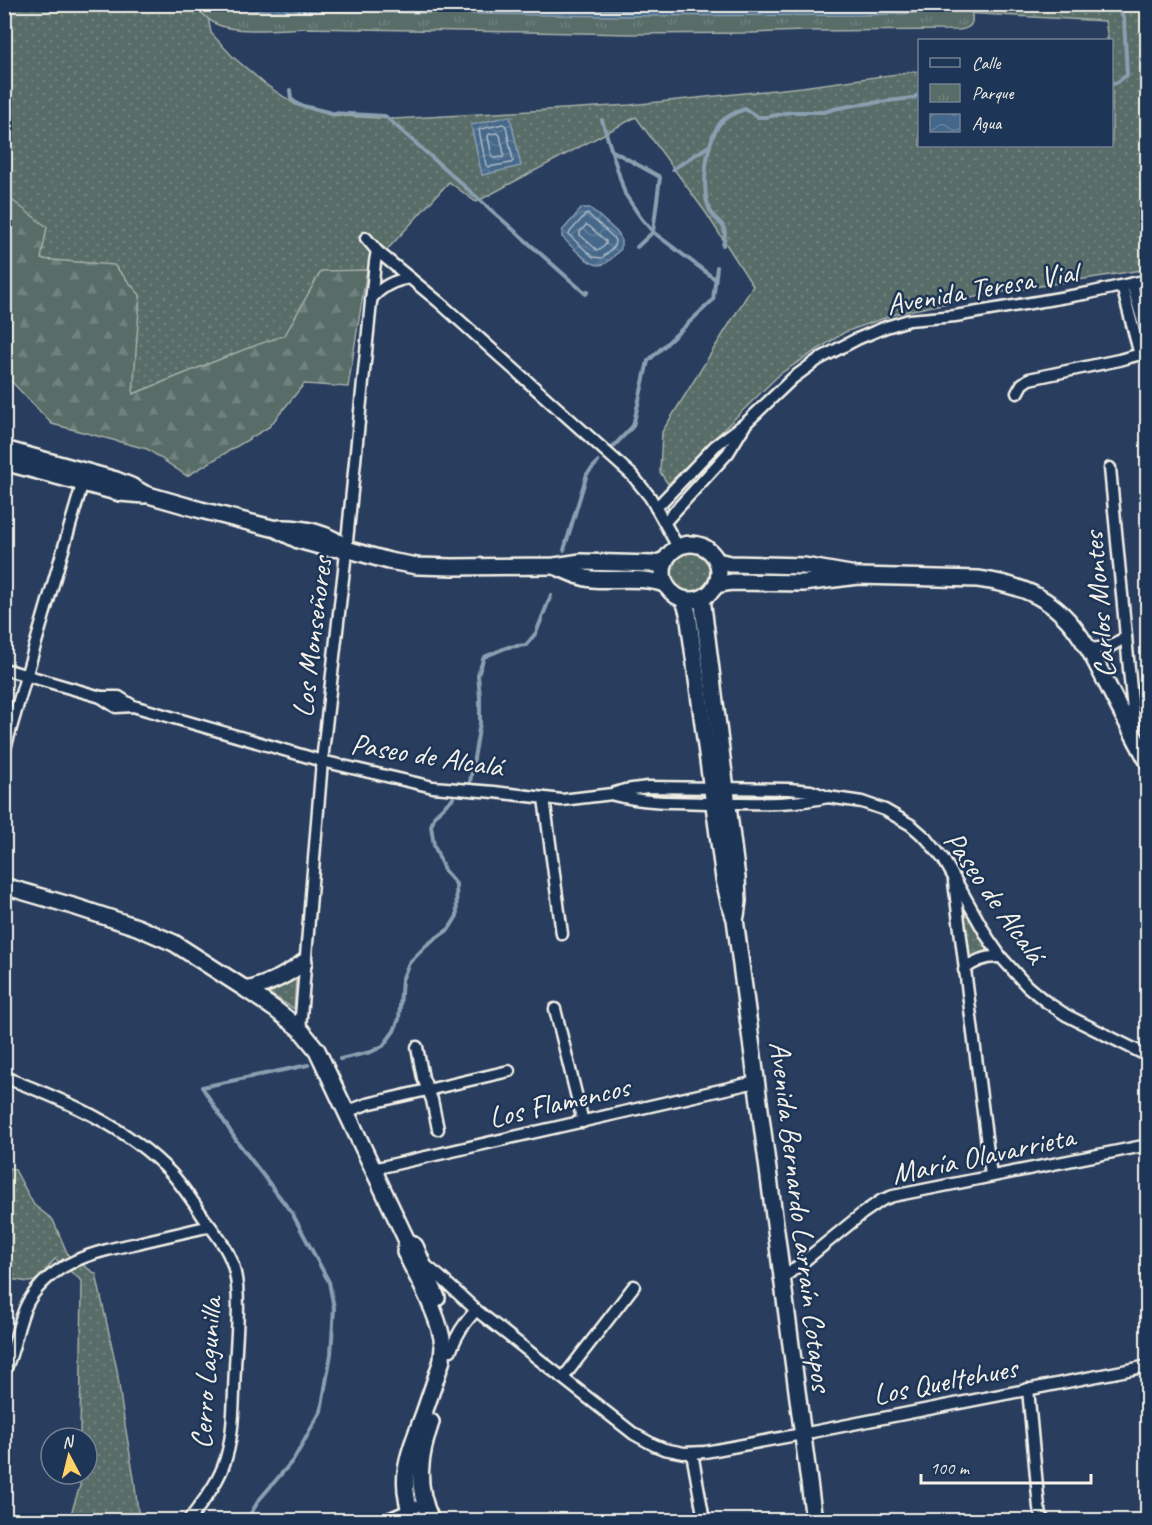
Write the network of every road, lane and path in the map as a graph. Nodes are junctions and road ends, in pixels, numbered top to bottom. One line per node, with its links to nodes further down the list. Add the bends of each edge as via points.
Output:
1 (366, 238): 2 (street)
2 (377, 251): 3 (street); 6 (street, Los Monseñores)
3 (410, 278): 6 (street, via 387,285); 15 (street, via 632,475)
4 (1148, 280): 5 (street, Avenida Teresa Vial)
5 (1127, 285): 7 (street); 8 (street); 10 (street, Avenida Teresa Vial, via 886,327 838,348 806,368)
6 (371, 299): 18 (street, Los Monseñores)
7 (1148, 339)
8 (1144, 353): 9 (street, via 1029,379)
9 (1017, 393)
10 (747, 422): 15 (street, Avenida Teresa Vial, via 715,446); 16 (street, Avenida Teresa Vial, via 728,453)
11 (4, 449): 14 (street)
12 (4, 462): 14 (street)
13 (1110, 468): 27 (street, Carlos Montes)
14 (84, 477): 18 (street, via 124,482 145,495 276,529 332,549); 30 (street)
15 (656, 508): 16 (street)
16 (665, 522): 17 (street)
17 (678, 547): 19 (street); 20 (street, via 701,546)
18 (346, 549): 21 (street, via 426,566); 34 (street, Los Monseñores)
19 (665, 560): 21 (street, via 654,564 581,562); 23 (street)
20 (717, 561): 22 (street, via 804,566); 24 (street)
21 (555, 566): 23 (street, via 590,579)
22 (858, 576): 24 (street, via 803,583); 28 (street, via 978,579 1010,585 1050,605 1076,629)
23 (664, 584): 26 (street)
24 (716, 585): 25 (street)
25 (702, 598): 26 (street); 31 (street, Avenida Bernardo Larraín Cotapos)
26 (684, 600): 31 (street, Avenida Bernardo Larraín Cotapos)
27 (1126, 638): 28 (street, via 1109,647); 32 (street, Carlos Montes)
28 (1088, 649): 32 (street)
29 (4, 669): 30 (street, Paseo de Alcalá)
30 (27, 675): 33 (street); 34 (street, Paseo de Alcalá, via 101,697 116,707 133,706)
31 (708, 705): 36 (street, Avenida Bernardo Larraín Cotapos)
32 (1135, 738): 35 (street)
33 (4, 752)
34 (322, 762): 37 (street, Paseo de Alcalá, via 433,787); 42 (street, Los Monseñores)
35 (1148, 762)
36 (719, 795): 37 (street, Paseo de Alcalá, via 647,801 612,794 562,800); 38 (street, Paseo de Alcalá, via 787,803 828,797 862,802 903,819 919,831); 51 (street, Avenida Bernardo Larraín Cotapos, via 726,891 735,919)
37 (544, 798): 40 (street)
38 (953, 876): 41 (street, Paseo de Alcalá); 43 (street)
39 (4, 886): 44 (street, via 155,933)
40 (562, 934)
41 (1001, 957): 43 (street, via 981,959); 48 (street, Paseo de Alcalá, via 1053,1007)
42 (304, 962): 44 (street, via 278,980); 46 (street, Los Monseñores)
43 (964, 970): 58 (street)
44 (247, 990): 46 (street)
45 (555, 1009): 54 (street)
46 (300, 1029): 53 (street, via 317,1050)
47 (417, 1047): 52 (street)
48 (1148, 1056)
49 (509, 1071): 52 (street)
50 (4, 1077): 59 (street, Cerro Lagunilla, via 92,1115 148,1152 178,1182)
51 (756, 1082): 54 (street, Los Flamencos); 62 (street, Avenida Bernardo Larraín Cotapos)
52 (428, 1090): 53 (street); 55 (street)
53 (346, 1112): 57 (street)
54 (582, 1122): 57 (street, Los Flamencos)
55 (438, 1129)
56 (1148, 1145): 58 (street, María Olavarrieta)
57 (373, 1169): 60 (street)
58 (991, 1176): 62 (street, María Olavarrieta, via 882,1200)
59 (210, 1226): 67 (street, via 97,1252 60,1268 29,1301); 74 (street, Cerro Lagunilla, via 230,1256 236,1274 232,1424 219,1477)
60 (407, 1241): 61 (street, via 415,1246); 73 (street, via 405,1252 436,1317 443,1347 442,1360 408,1455 405,1477 406,1499)
61 (424, 1264): 64 (street, Los Queltehues); 65 (street, via 445,1317)
62 (782, 1279): 70 (street, Avenida Bernardo Larraín Cotapos)
63 (634, 1286): 68 (street)
64 (476, 1311): 65 (street); 68 (street, Los Queltehues)
65 (451, 1350): 73 (street, via 422,1451)
66 (1148, 1366): 69 (street, Los Queltehues)
67 (4, 1372)
68 (563, 1378): 71 (street, Los Queltehues, via 644,1440 664,1449)
69 (1028, 1389): 70 (street, Los Queltehues); 72 (street)
70 (802, 1434): 71 (street, Los Queltehues); 77 (street, Avenida Bernardo Larraín Cotapos)
71 (692, 1453): 76 (street)
72 (1039, 1508): 78 (street); 79 (street)
73 (421, 1515): 75 (street)
74 (189, 1521)
75 (386, 1521)
76 (704, 1521)
77 (814, 1521)
78 (1036, 1521)
79 (1043, 1521)

